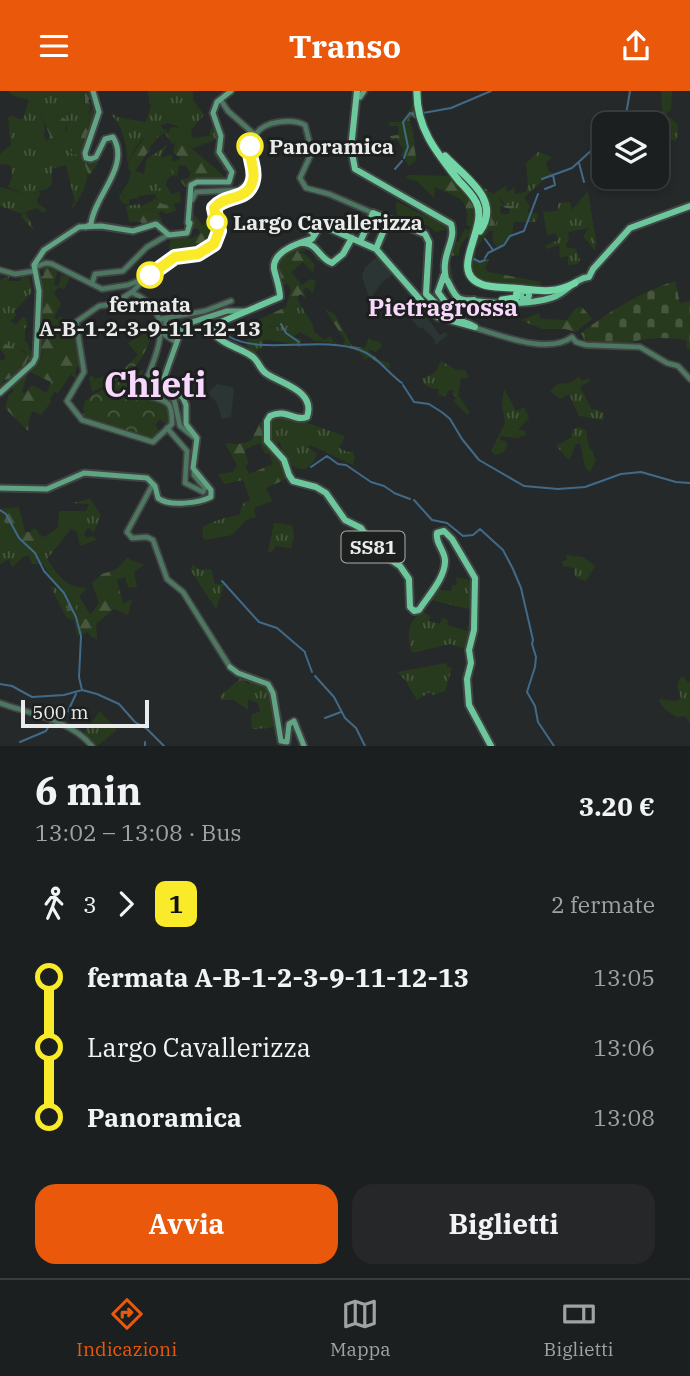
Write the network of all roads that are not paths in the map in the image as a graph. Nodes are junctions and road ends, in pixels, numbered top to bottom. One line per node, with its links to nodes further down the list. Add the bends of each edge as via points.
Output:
1 (93, 91): 13 (main road, via 99,112 86,158 96,157 104,139 113,137 117,163)
2 (231, 91): 5 (main road)
3 (418, 91): 6 (highway)
4 (359, 96): 24 (main road, via 351,148 355,169 451,223)
5 (220, 99): 7 (street); 12 (main road, via 213,113 221,137 218,150 232,176 228,183 191,185)
6 (418, 104): 16 (highway, via 423,128 438,154 478,205 480,220); 16 (highway, via 428,133 487,204 487,219)
7 (255, 135): 8 (street, via 249,152); 10 (street, via 262,128 291,121 306,126 312,152 301,182 307,189)
8 (254, 178): 12 (street, via 240,190 194,193); 23 (street, via 244,195 216,205 218,238 208,249 175,257)
9 (690, 206): 22 (main road, via 630,228)
10 (373, 213): 11 (main road); 17 (main road)
11 (388, 220): 18 (main road); 30 (main road, via 428,237 426,294)
12 (190, 223): 14 (main road, via 187,233)
13 (93, 224): 14 (main road, via 133,231 156,225); 20 (main road, via 72,230 44,250)
14 (164, 234): 25 (street, via 123,271 95,274)
15 (352, 238): 17 (main road); 19 (main road, via 319,224 310,240); 19 (main road, via 332,263 310,244)
16 (473, 240): 27 (highway, via 468,264 471,276 482,285)
17 (360, 242): 18 (main road)
18 (376, 249): 34 (main road, via 431,312)
19 (287, 250): 31 (main road, SS81, via 274,264 280,297)
20 (35, 269): 21 (street, via 14,274); 25 (street, via 48,263); 37 (main road, via 37,353 33,363)
21 (0, 270)
22 (585, 276): 27 (highway, via 557,291); 27 (main road, via 554,297)
23 (146, 278): 25 (street, via 107,290); 26 (street)
24 (445, 281): 28 (main road, via 456,298); 30 (main road, via 438,294 448,308 443,311)
25 (92, 284)
26 (135, 292): 32 (street); 39 (street, via 114,304 99,306 76,322 84,372 67,399 82,420 153,442)
27 (524, 295): 28 (main road); 29 (highway)
28 (473, 300): 29 (main road)
29 (502, 300)
30 (434, 303): 34 (main road, via 441,314)
31 (249, 311): 33 (main road); 48 (main road, SS81, via 217,324 215,335 252,356 264,373 304,396 307,417 281,412 267,421 267,441 284,460 293,481 326,493 346,521 361,528 375,549 400,566 409,579 411,609 419,610 444,570 438,532 448,534 467,563 476,583 469,705)
32 (160, 319): 33 (street, via 231,301); 35 (street, via 165,335); 38 (street, via 162,333 144,387)
33 (198, 319): 35 (main road, via 183,324)
34 (474, 326): 36 (street, via 534,344 574,340 586,345 640,347 678,366)
35 (176, 342): 40 (main road, via 163,384 185,401 186,424)
36 (690, 379)
37 (0, 393)
38 (148, 394): 39 (street, via 170,405 172,423); 40 (street, via 174,399 180,426)
39 (167, 428): 41 (street, via 187,451 185,484 204,492)
40 (198, 441): 41 (main road)
41 (194, 471): 42 (main road, via 211,489 211,497 163,502)
42 (154, 483): 43 (main road, via 143,477 84,473 47,489); 44 (street, via 127,532 132,538 153,540 167,579 183,592)
43 (0, 488)
44 (230, 667): 47 (main road, via 268,684 282,741 287,742 289,724 294,721)
45 (0, 703): 46 (street, via 71,728)
46 (92, 746)
47 (304, 746)
48 (491, 746)

